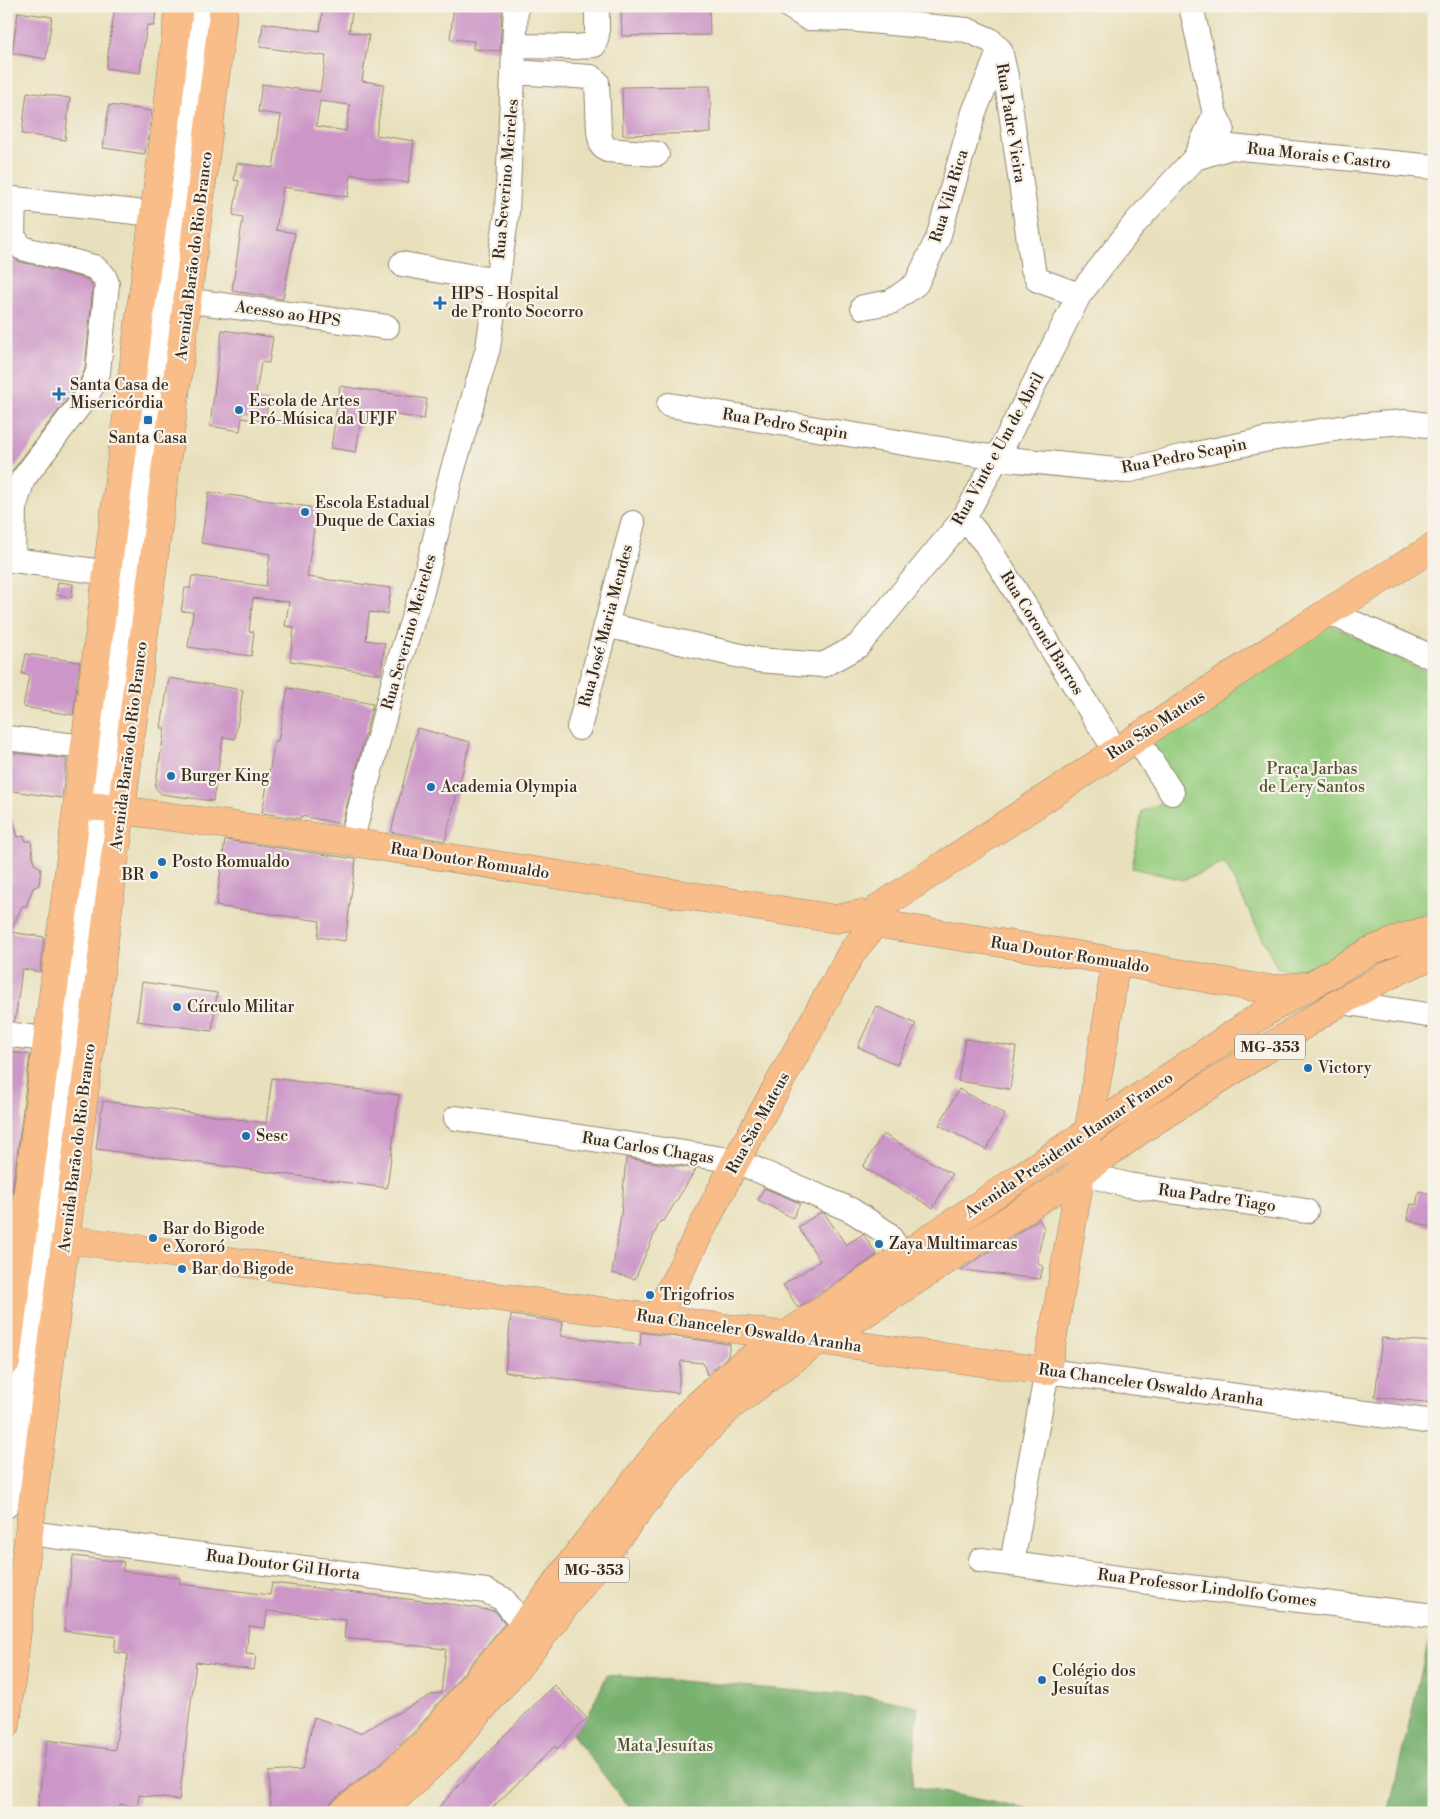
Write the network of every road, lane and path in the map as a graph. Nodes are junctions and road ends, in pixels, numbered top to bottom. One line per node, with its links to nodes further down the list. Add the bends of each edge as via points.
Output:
1 (179, 6): 17 (main road, Avenida Barão do Rio Branco)
2 (202, 6): 21 (street, Avenida Barão do Rio Branco)
3 (224, 6): 21 (main road, Avenida Barão do Rio Branco)
4 (516, 6): 8 (street, Rua Severino Meireles)
5 (597, 6): 8 (street, via 594,45)
6 (789, 6): 9 (street, Rua Padre Vieira, via 808,18 967,30 990,40)
7 (1191, 6): 11 (street, Rua Morais e Castro)
8 (515, 46): 10 (street, Rua Severino Meireles)
9 (1000, 50): 20 (street, Rua Padre Vieira, via 1033,269 1038,280); 22 (street, Rua Vila Rica, via 974,112 938,238 916,284 891,302)
10 (514, 72): 13 (street, via 591,77 597,82 602,146 607,150); 19 (street, Rua Severino Meireles, via 507,212)
11 (1215, 114): 12 (street, Rua Morais e Castro); 14 (street)
12 (1231, 147): 14 (street); 15 (street, Rua Morais e Castro)
13 (657, 154)
14 (1195, 158): 20 (street, Rua Vinte e Um de Abril, via 1137,221)
15 (1434, 167)
16 (10, 198): 17 (street); 30 (street, via 13,236 22,248 94,267 107,284 98,372 85,398 23,479 14,508)
17 (154, 214): 31 (main road, Avenida Barão do Rio Branco)
18 (402, 264): 19 (street)
19 (497, 281): 41 (street, Rua Severino Meireles, via 488,348)
20 (1079, 295): 26 (street, Rua Vinte e Um de Abril)
21 (177, 299): 23 (street, Acesso ao HPS); 31 (street, Avenida Barão do Rio Branco); 40 (main road, Avenida Barão do Rio Branco)
22 (863, 307)
23 (387, 328)
24 (668, 404): 26 (street, Rua Pedro Scapin)
25 (1434, 426): 26 (street, Rua Pedro Scapin, via 1405,422 1353,426 1264,440 1126,471)
26 (996, 458): 27 (street, Rua Vinte e Um de Abril)
27 (964, 518): 33 (street, Rua Vinte e Um de Abril, via 858,646 823,665 758,660); 37 (street, Rua Coronel Barros, via 986,544)
28 (633, 523): 33 (street, Rua José Maria Mendes)
29 (1434, 547): 32 (main road, Rua São Mateus)
30 (9, 557): 31 (street)
31 (118, 575): 38 (main road, Avenida Barão do Rio Branco); 40 (street, Avenida Barão do Rio Branco)
32 (1328, 612): 34 (street); 37 (main road, Rua São Mateus)
33 (606, 625): 35 (street, Rua José Maria Mendes)
34 (1434, 658)
35 (579, 728)
36 (6, 738): 38 (street)
37 (1126, 744): 39 (street); 42 (main road, Rua São Mateus)
38 (86, 747): 40 (main road, Avenida Barão do Rio Branco)
39 (1172, 793)
40 (100, 808): 41 (main road, Rua Doutor Romualdo); 52 (main road, Avenida Barão do Rio Branco); 60 (main road, Avenida Barão do Rio Branco)
41 (351, 842): 42 (main road, Rua Doutor Romualdo)
42 (864, 925): 45 (main road, Rua Doutor Romualdo); 56 (main road, Rua São Mateus)
43 (1434, 928): 46 (main road, Avenida Presidente Itamar Franco / MG-353, via 1368,952)
44 (1434, 954): 48 (main road, Avenida Presidente Itamar Franco / MG-353)
45 (1115, 961): 47 (main road, Rua Doutor Romualdo); 54 (main road)
46 (1310, 986): 47 (main road, Rua Doutor Romualdo); 49 (main road, Avenida Presidente Itamar Franco / MG-353)
47 (1252, 987): 49 (street)
48 (1341, 1002): 50 (street); 55 (main road, Avenida Presidente Itamar Franco / MG-353)
49 (1269, 1010): 54 (main road, Avenida Presidente Itamar Franco / MG-353)
50 (1434, 1016)
51 (6, 1034): 52 (street)
52 (58, 1041): 61 (street, Avenida Barão do Rio Branco); 64 (main road, Avenida Barão do Rio Branco)
53 (456, 1118): 56 (street, Rua Carlos Chagas)
54 (1088, 1131): 55 (main road); 57 (main road); 62 (main road, Avenida Presidente Itamar Franco / MG-353)
55 (1116, 1147): 57 (main road, Avenida Presidente Itamar Franco / MG-353); 58 (street, via 1113,1164 1116,1173)
56 (736, 1161): 62 (street, Rua Carlos Chagas, via 851,1210 887,1233); 63 (main road, Rua São Mateus)
57 (1080, 1173): 58 (street, Rua Padre Tiago); 66 (main road, Avenida Presidente Itamar Franco / MG-353); 68 (main road)
58 (1128, 1185): 59 (street, Rua Padre Tiago)
59 (1306, 1211)
60 (65, 1239): 61 (street, via 50,1245); 63 (main road, Rua Chanceler Oswaldo Aranha); 69 (main road, Avenida Barão do Rio Branco)
61 (40, 1256): 71 (street, Avenida Barão do Rio Branco)
62 (903, 1256): 65 (main road, Avenida Presidente Itamar Franco / MG-353)
63 (656, 1318): 65 (main road, Rua Chanceler Oswaldo Aranha)
64 (8, 1330): 67 (main road, Avenida Barão do Rio Branco)
65 (784, 1336): 66 (main road, Rua Chanceler Oswaldo Aranha); 77 (main road, Avenida Presidente Itamar Franco / MG-353, via 740,1366 687,1415)
66 (819, 1340): 68 (main road, Rua Chanceler Oswaldo Aranha); 82 (main road, Avenida Presidente Itamar Franco / MG-353, via 732,1405 697,1440 529,1653 448,1749)
67 (6, 1362)
68 (1047, 1371): 70 (street, Rua Chanceler Oswaldo Aranha); 75 (street)
69 (42, 1420): 71 (street, via 30,1428); 73 (main road, Avenida Barão do Rio Branco)
70 (1434, 1422)
71 (11, 1429): 72 (street, Avenida Barão do Rio Branco)
72 (6, 1506)
73 (29, 1533): 77 (street, Rua Doutor Gil Horta, via 486,1591 502,1600); 78 (main road, Avenida Barão do Rio Branco)
74 (981, 1560): 75 (street, Rua Professor Lindolfo Gomes)
75 (1012, 1563): 76 (street, Rua Professor Lindolfo Gomes)
76 (1434, 1616)
77 (524, 1624): 79 (main road, Avenida Presidente Itamar Franco / MG-353, via 428,1740)
78 (6, 1725)
79 (392, 1774): 80 (main road, Avenida Presidente Itamar Franco / MG-353); 81 (main road, via 382,1792)
80 (342, 1813)
81 (358, 1813)
82 (380, 1813)

